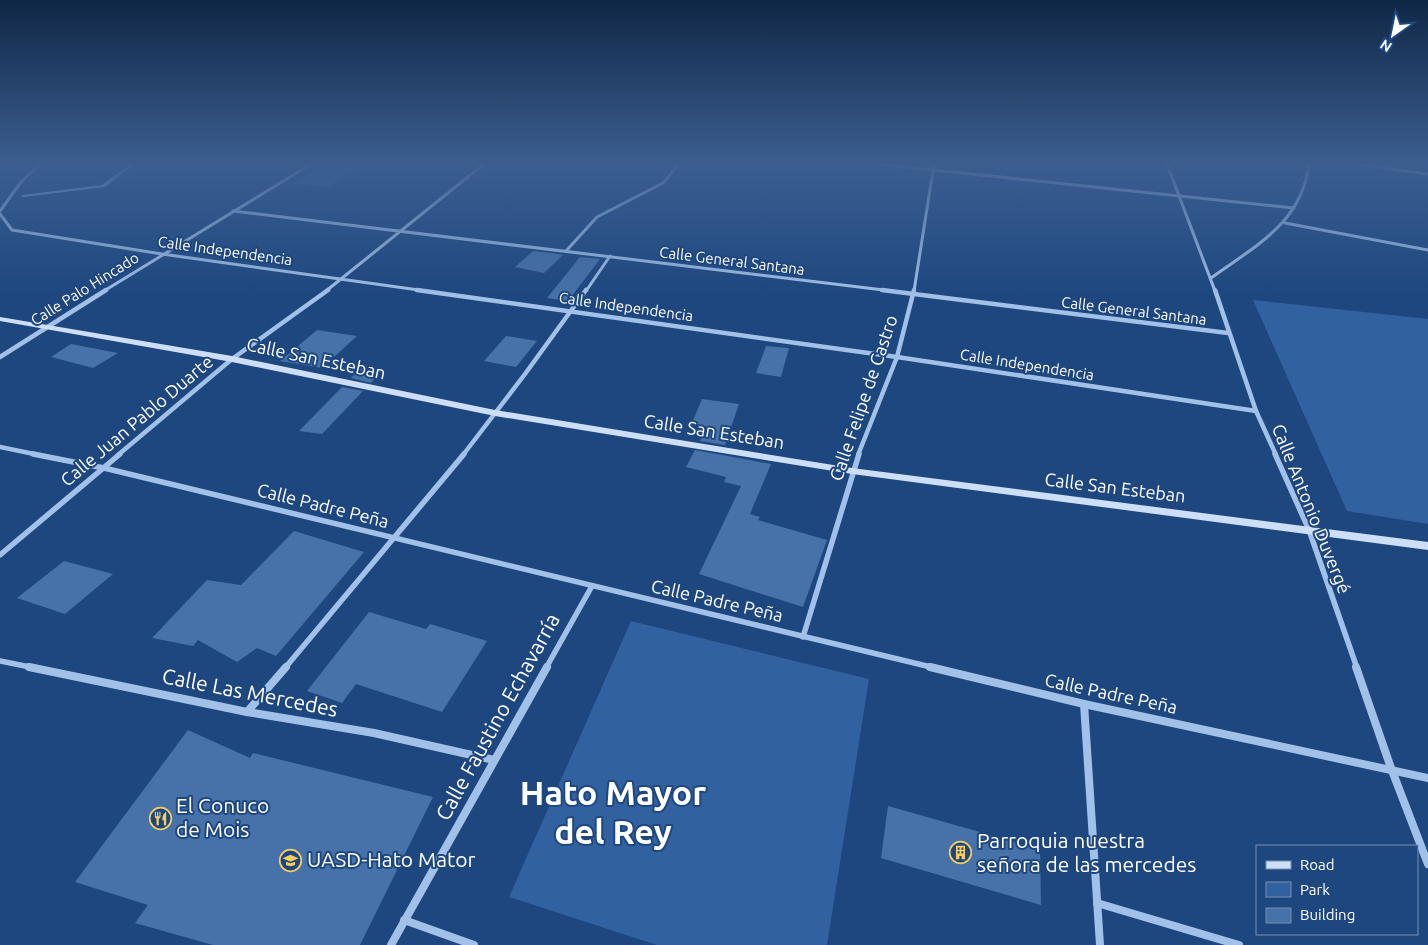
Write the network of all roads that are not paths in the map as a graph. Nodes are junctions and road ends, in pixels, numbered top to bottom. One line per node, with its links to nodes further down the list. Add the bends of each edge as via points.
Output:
1 (239, 208): 7 (street, Calle Palo Hincado)
2 (429, 208): 10 (street, Calle Juan Pablo Duarte)
3 (614, 208): 12 (street, via 597,217)
4 (927, 208): 17 (street, Calle Felipe de Castro)
5 (1184, 208): 16 (street, Calle Antonio Duvergé)
6 (1294, 208): 9 (street)
7 (234, 211): 10 (street, Calle General Santana); 13 (street, Calle Palo Hincado)
8 (0, 212): 13 (street, Calle Independencia, via 12,230)
9 (1285, 223): 11 (street); 16 (street)
10 (403, 229): 12 (street, Calle General Santana); 15 (street, Calle Juan Pablo Duarte)
11 (1428, 250)
12 (566, 251): 14 (street, Calle General Santana)
13 (162, 254): 15 (street, Calle Independencia); 20 (street, Calle Palo Hincado)
14 (610, 256): 17 (street, Calle General Santana); 18 (street)
15 (344, 278): 18 (street, Calle Independencia); 24 (street, Calle Juan Pablo Duarte)
16 (1211, 278): 21 (street, Calle Antonio Duvergé)
17 (914, 296): 21 (street, Calle General Santana); 23 (street, Calle Felipe de Castro)
18 (573, 311): 23 (street, Calle Independencia); 26 (street)
19 (0, 319): 20 (street, Calle San Esteban)
20 (43, 328): 22 (street, Calle Palo Hincado); 24 (street, Calle San Esteban)
21 (1228, 333): 25 (street, Calle Antonio Duvergé)
22 (0, 357)
23 (897, 357): 25 (street, Calle Independencia); 29 (street, Calle Felipe de Castro)
24 (232, 359): 26 (street, Calle San Esteban); 28 (street, Calle Juan Pablo Duarte)
25 (1256, 411): 30 (street, Calle Antonio Duvergé)
26 (495, 413): 29 (street, Calle San Esteban); 31 (street)
27 (0, 447): 28 (street, Calle Padre Peña)
28 (104, 468): 31 (street, Calle Padre Peña); 33 (street, Calle Juan Pablo Duarte)
29 (852, 471): 30 (street, Calle San Esteban); 35 (street, Calle Felipe de Castro)
30 (1308, 530): 32 (street, Calle San Esteban); 40 (street, Calle Antonio Duvergé)
31 (396, 539): 34 (street, Calle Padre Peña); 38 (street)
32 (1428, 546)
33 (0, 555)
34 (592, 586): 35 (street, Calle Padre Peña); 39 (street, Calle Faustino Echavarría)
35 (803, 637): 37 (street, Calle Padre Peña)
36 (0, 661): 38 (street, Calle Las Mercedes)
37 (1084, 704): 40 (street, Calle Padre Peña); 43 (street)
38 (247, 712): 39 (street, Calle Las Mercedes, via 374,733)
39 (494, 760): 44 (street, Calle Faustino Echavarría)
40 (1391, 768): 41 (street, Calle Padre Peña); 42 (street, Calle Antonio Duvergé)
41 (1428, 778)
42 (1428, 864)
43 (1097, 903): 47 (street); 48 (street)
44 (404, 920): 45 (street, Calle Faustino Echavarría); 46 (street)
45 (391, 945)
46 (474, 945)
47 (1100, 945)
48 (1239, 945)

